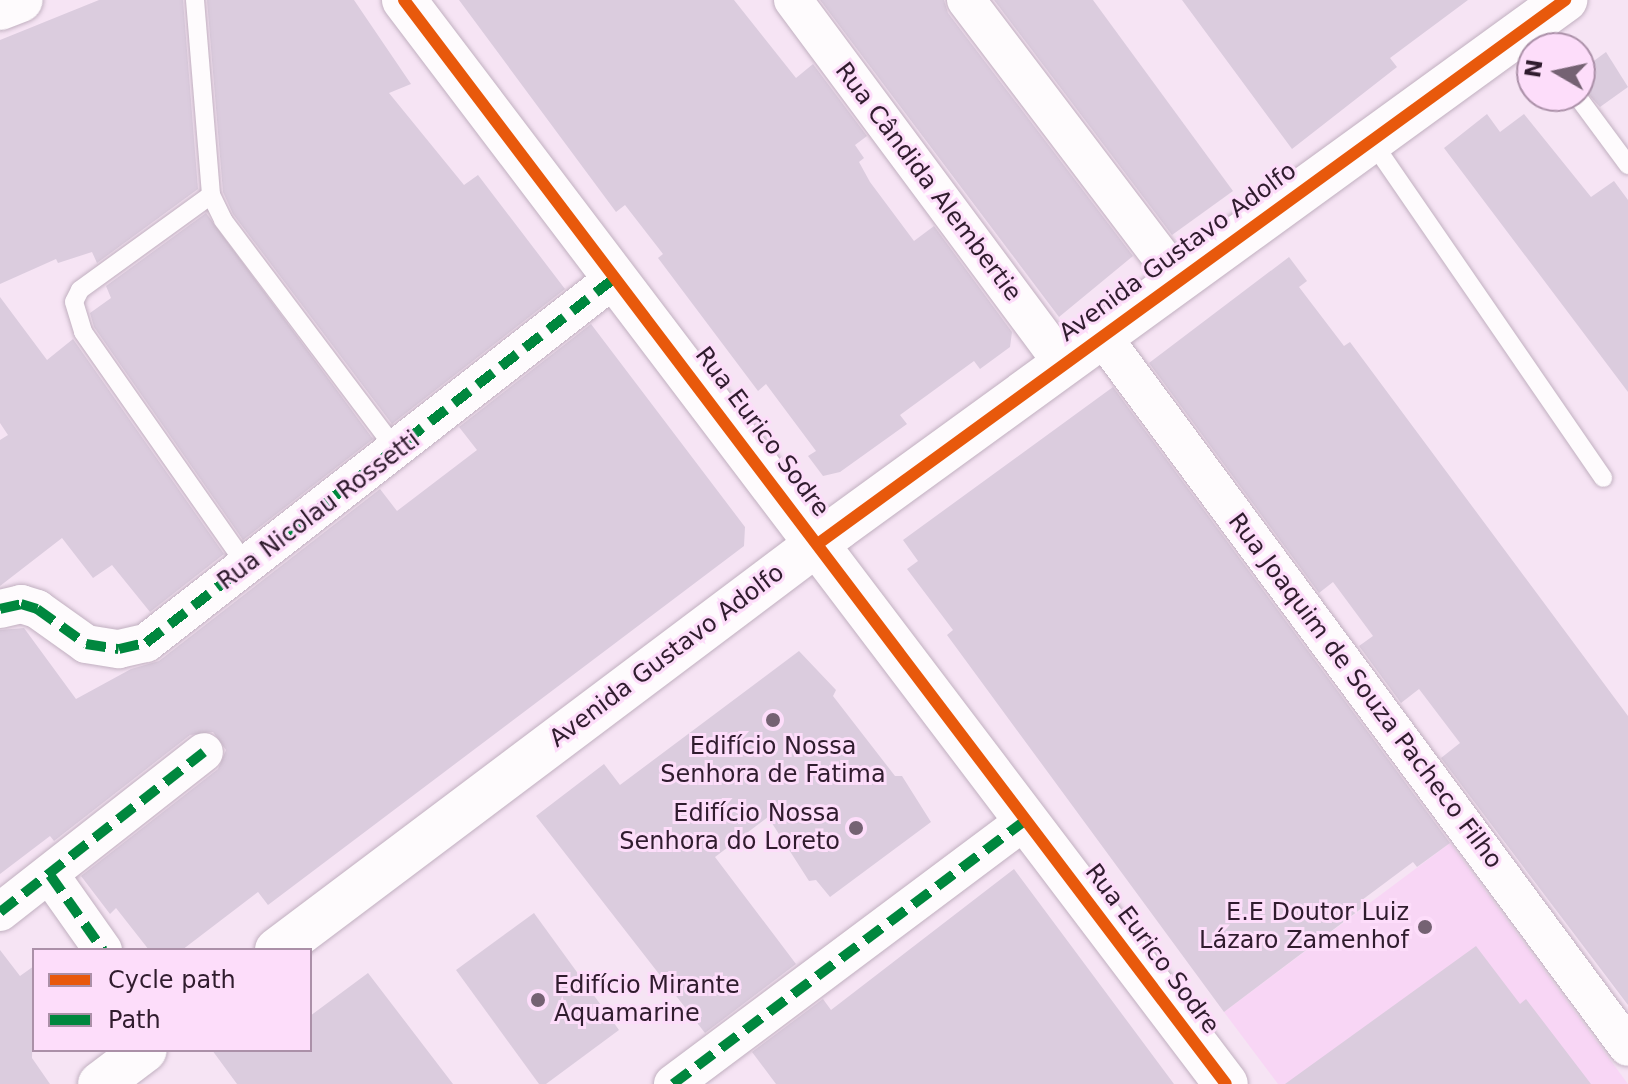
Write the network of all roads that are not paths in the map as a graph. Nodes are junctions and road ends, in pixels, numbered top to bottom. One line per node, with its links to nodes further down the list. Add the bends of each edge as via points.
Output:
1 (21, 0): 7 (main road)
2 (195, 0): 13 (lane)
3 (404, 0): 14 (main road, Rua Eurico Sodre)
4 (793, 0): 17 (street, Rua Cândida Alembertie)
5 (966, 0): 15 (street)
6 (1565, 0): 8 (main road, Avenida Gustavo Adolfo)
7 (0, 8)
8 (1539, 32)
9 (1516, 49): 11 (main road, Avenida Gustavo Adolfo)
10 (1589, 112): 12 (lane)
11 (1371, 140): 15 (main road, Avenida Gustavo Adolfo); 19 (lane)
12 (1628, 165)
13 (211, 195): 18 (lane, via 223,220); 21 (lane, via 80,290 74,302 83,332)
14 (616, 277): 18 (street, Rua Nicolau Rossetti); 20 (main road, Rua Eurico Sodre)
15 (1178, 279): 16 (main road, Avenida Gustavo Adolfo)
16 (1102, 336): 17 (main road, Avenida Gustavo Adolfo); 29 (street, Rua Joaquim de Souza Pacheco Filho)
17 (1063, 363): 20 (main road, Avenida Gustavo Adolfo)
18 (397, 452): 21 (street, Rua Nicolau Rossetti)
19 (1603, 478)
20 (819, 543): 24 (main road, Rua Eurico Sodre); 28 (main road, Avenida Gustavo Adolfo)
21 (247, 566): 22 (street, Rua Nicolau Rossetti, via 146,643 119,649 86,644 37,609 21,604)
22 (0, 609)
23 (204, 752): 25 (street)
24 (1026, 820): 32 (street); 33 (main road, Rua Eurico Sodre)
25 (50, 875): 26 (street); 27 (street)
26 (0, 912)
27 (102, 948)
28 (280, 948)
29 (1628, 1047)
30 (142, 1052): 31 (main road)
31 (100, 1084)
32 (673, 1084)
33 (1226, 1084)

